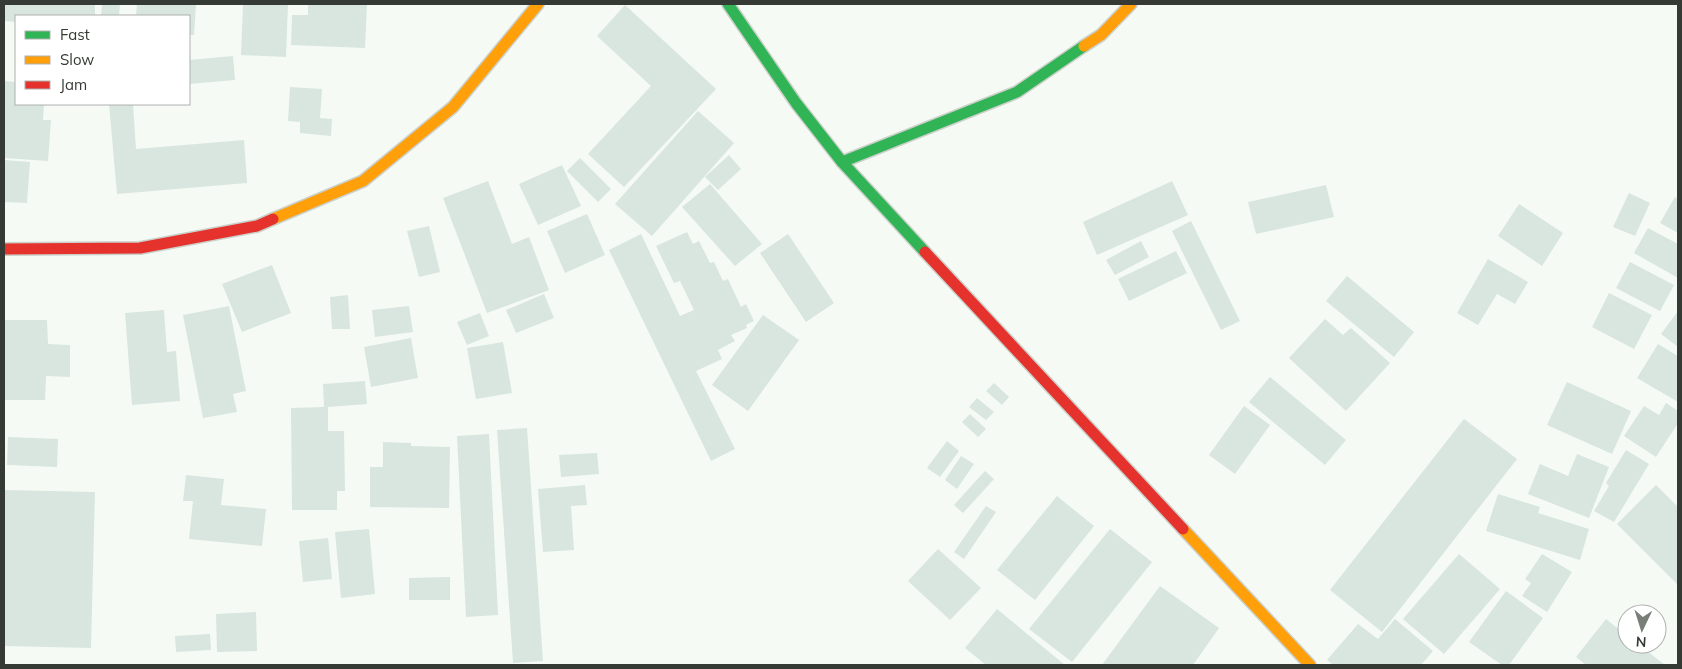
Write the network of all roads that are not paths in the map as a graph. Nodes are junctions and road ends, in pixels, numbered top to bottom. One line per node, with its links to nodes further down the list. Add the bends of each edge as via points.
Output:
1 (538, 4): 5 (street, via 453,107 363,181 257,226 237,230 140,248)
2 (728, 4): 4 (street, via 796,103)
3 (1130, 4): 4 (street, via 1101,35 1017,92)
4 (842, 162): 6 (street)
5 (4, 250)
6 (1310, 665)

